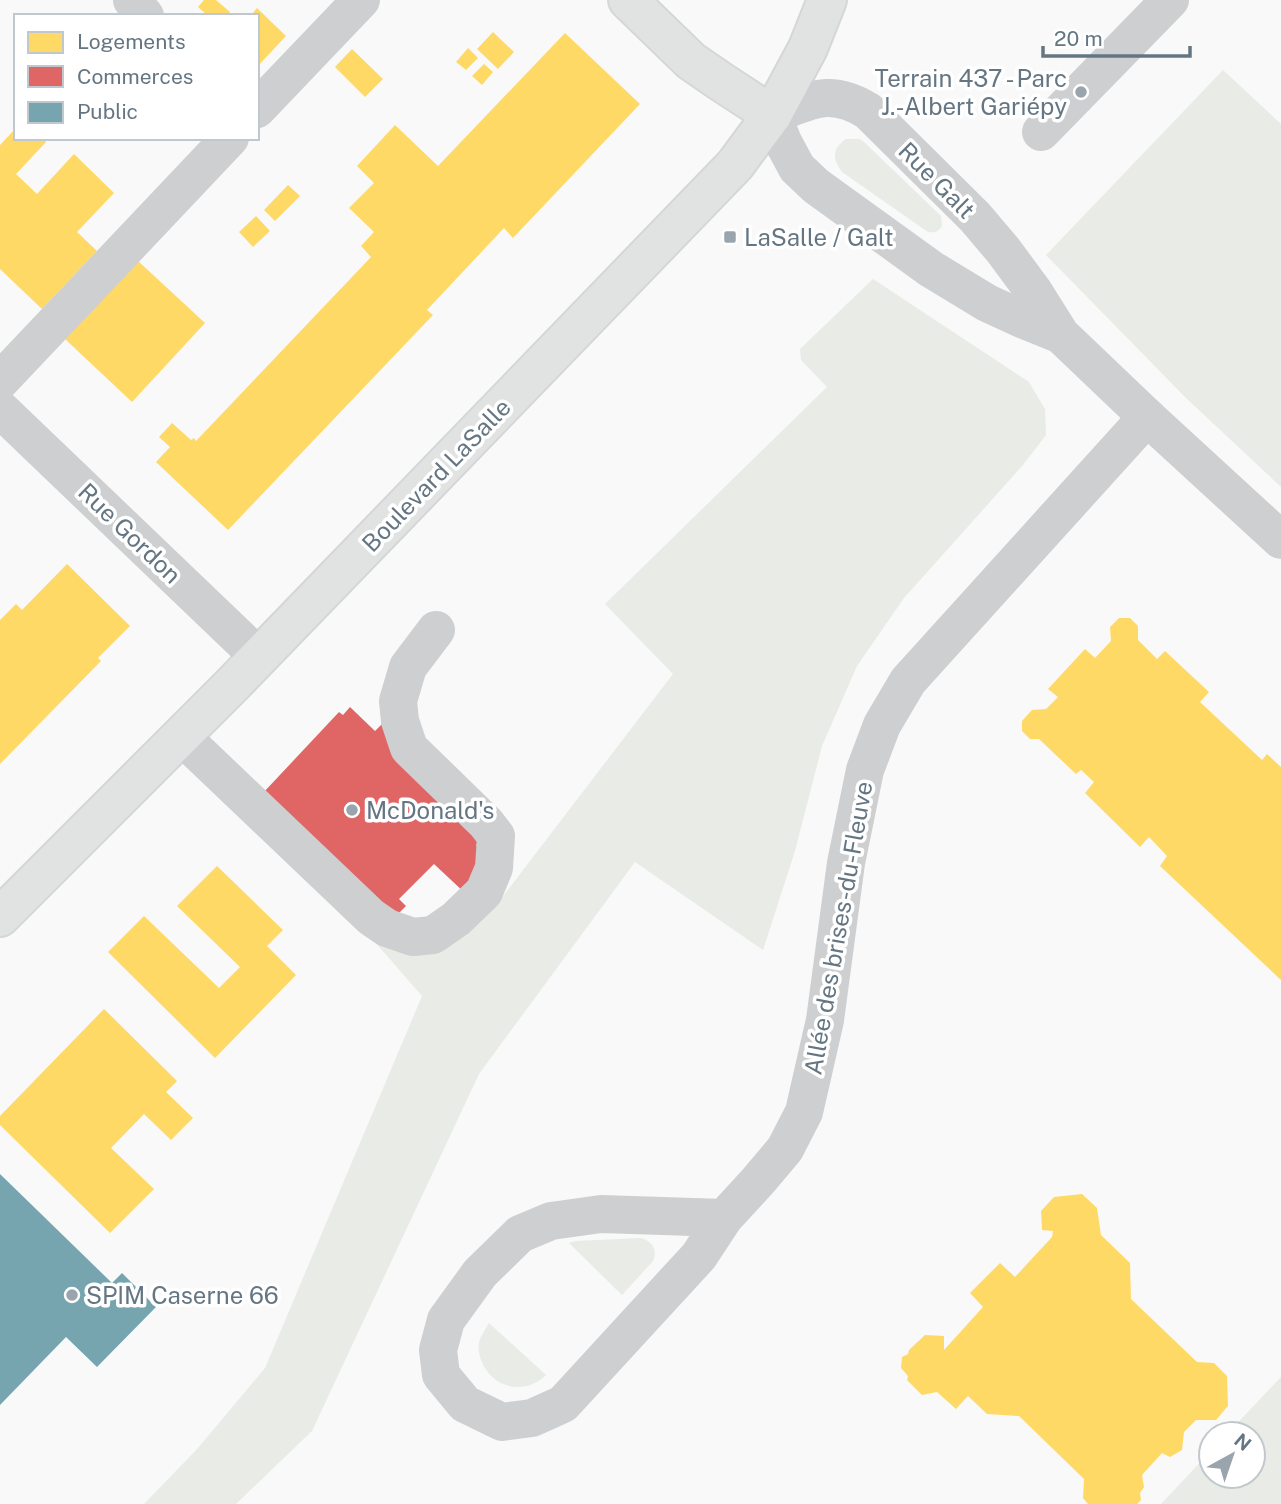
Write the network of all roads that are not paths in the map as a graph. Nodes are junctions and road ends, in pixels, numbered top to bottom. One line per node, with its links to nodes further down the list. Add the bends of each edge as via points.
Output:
1 (132, 0): 6 (street)
2 (360, 0): 7 (street)
3 (628, 0): 8 (main road, via 691,61)
4 (827, 0): 8 (main road, Boulevard LaSalle, via 808,48)
5 (1170, 0): 9 (street)
6 (143, 14)
7 (259, 107)
8 (772, 115): 11 (street, Rue Galt, via 797,167 816,186 931,269 987,303); 11 (street, Rue Galt, via 821,98 839,98 868,111 975,217 1034,292); 17 (main road, Boulevard LaSalle, via 736,165)
9 (1041, 132)
10 (228, 140): 12 (street)
11 (1061, 335): 14 (street, Rue Galt)
12 (0, 382)
13 (0, 409): 17 (street, Rue Gordon)
14 (1147, 417): 15 (street, Rue Galt); 20 (street, Allée des brises-du-Fleuve, via 908,681 883,725 865,770 846,863 825,1020 804,1112 785,1149)
15 (1281, 540)
16 (436, 630): 18 (street, via 408,667 398,701 400,721 409,748 496,836 494,867 484,892 433,935 413,937 371,917)
17 (260, 657): 18 (main road, Boulevard LaSalle)
18 (181, 736): 19 (main road, Boulevard LaSalle)
19 (0, 917)
20 (724, 1217): 20 (street, Allée des brises-du-Fleuve, via 601,1214 551,1221 520,1234 480,1273 446,1320 438,1350 441,1375 465,1404 502,1422 533,1418 562,1404 699,1256)

